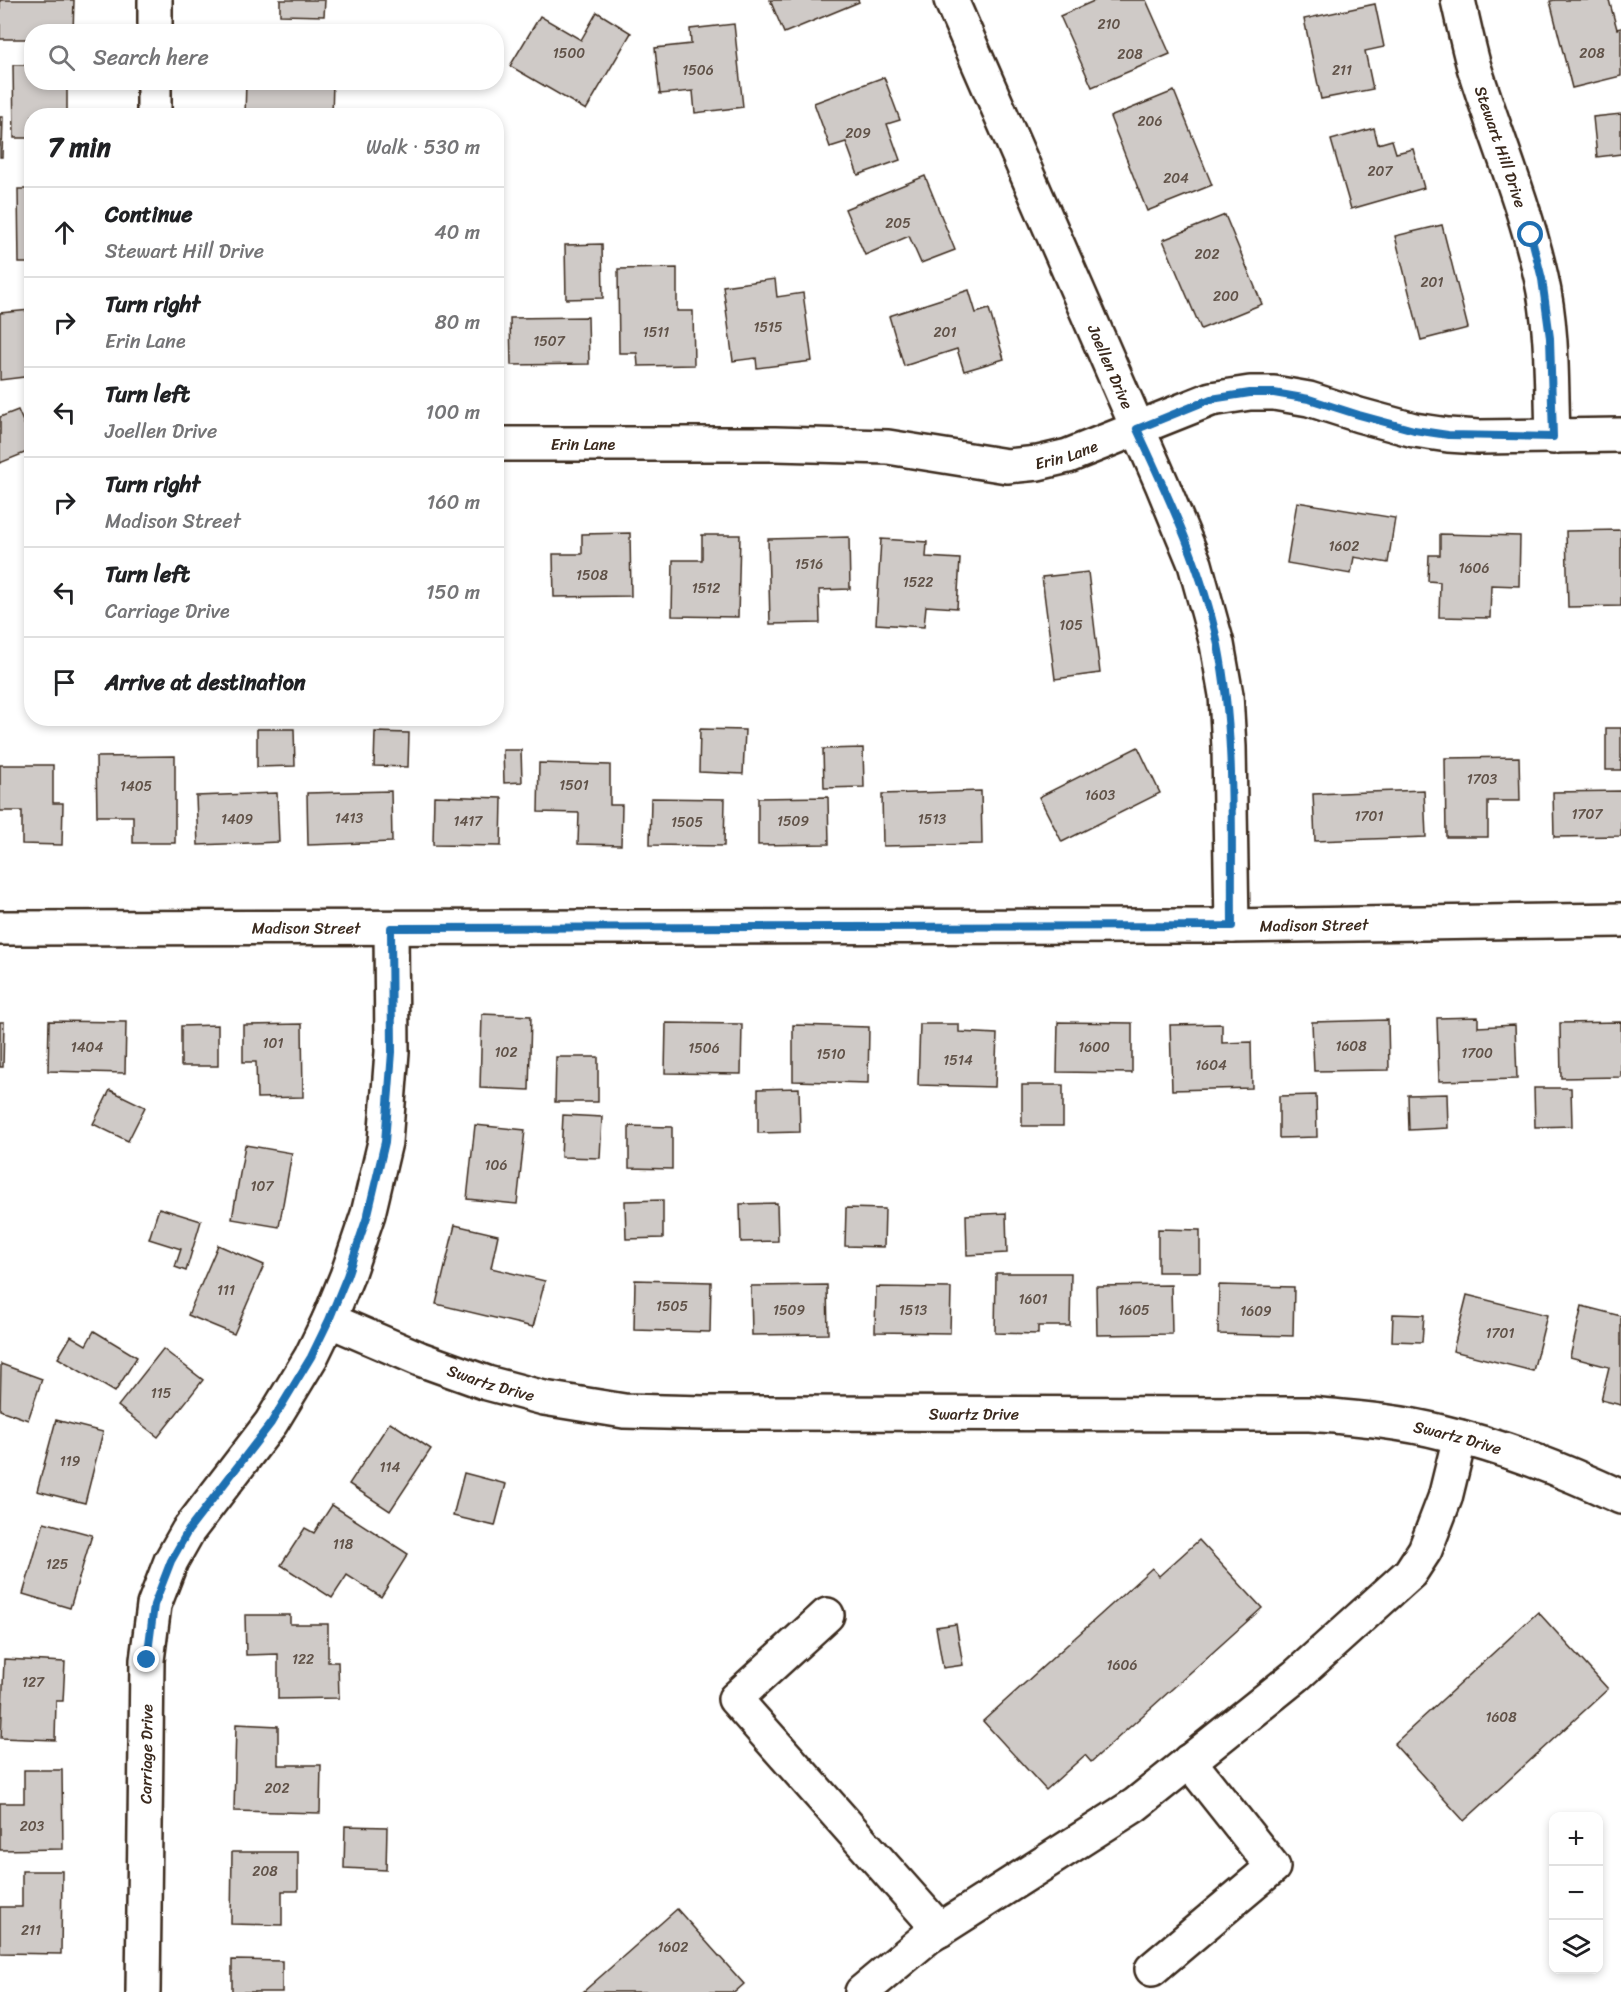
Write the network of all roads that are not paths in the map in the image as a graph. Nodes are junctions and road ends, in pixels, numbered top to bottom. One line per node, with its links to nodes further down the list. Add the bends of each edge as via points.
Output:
1 (155, 0): 4 (street)
2 (951, 0): 7 (street, Joellen Drive)
3 (1458, 0): 9 (street, Stewart Hill Drive, via 1474,66 1509,164 1542,279 1550,338)
4 (155, 24)
5 (154, 90): 6 (street)
6 (154, 108)
7 (1137, 429): 9 (street, Erin Lane, via 1211,399 1274,393 1309,399 1414,430 1448,435); 10 (street, Erin Lane, via 1068,456 1038,464 1007,466 888,447); 12 (street, Joellen Drive, via 1195,564 1218,644 1230,747)
8 (1621, 435): 9 (street, Erin Lane)
9 (1553, 437)
10 (504, 444)
11 (1621, 920): 12 (street, Madison Street)
12 (1232, 926): 14 (street, Madison Street)
13 (0, 928): 14 (street, Madison Street)
14 (391, 928): 15 (street, Carriage Drive, via 392,1052 385,1142 368,1214)
15 (329, 1320): 16 (street, Swartz Drive, via 487,1383 544,1398 624,1411 1310,1414 1383,1421); 22 (street, Carriage Drive, via 271,1423 188,1531 154,1605 147,1660)
16 (1461, 1437): 17 (street, Swartz Drive, via 1558,1468); 19 (street, via 1445,1498 1425,1550 1410,1573 1297,1675)
17 (1621, 1497)
18 (827, 1615): 20 (street, via 735,1699)
19 (1189, 1761): 20 (street, via 1135,1805); 21 (street, via 1273,1867)
20 (940, 1930): 23 (street)
21 (1152, 1969)
22 (143, 1992)
23 (862, 1992)

